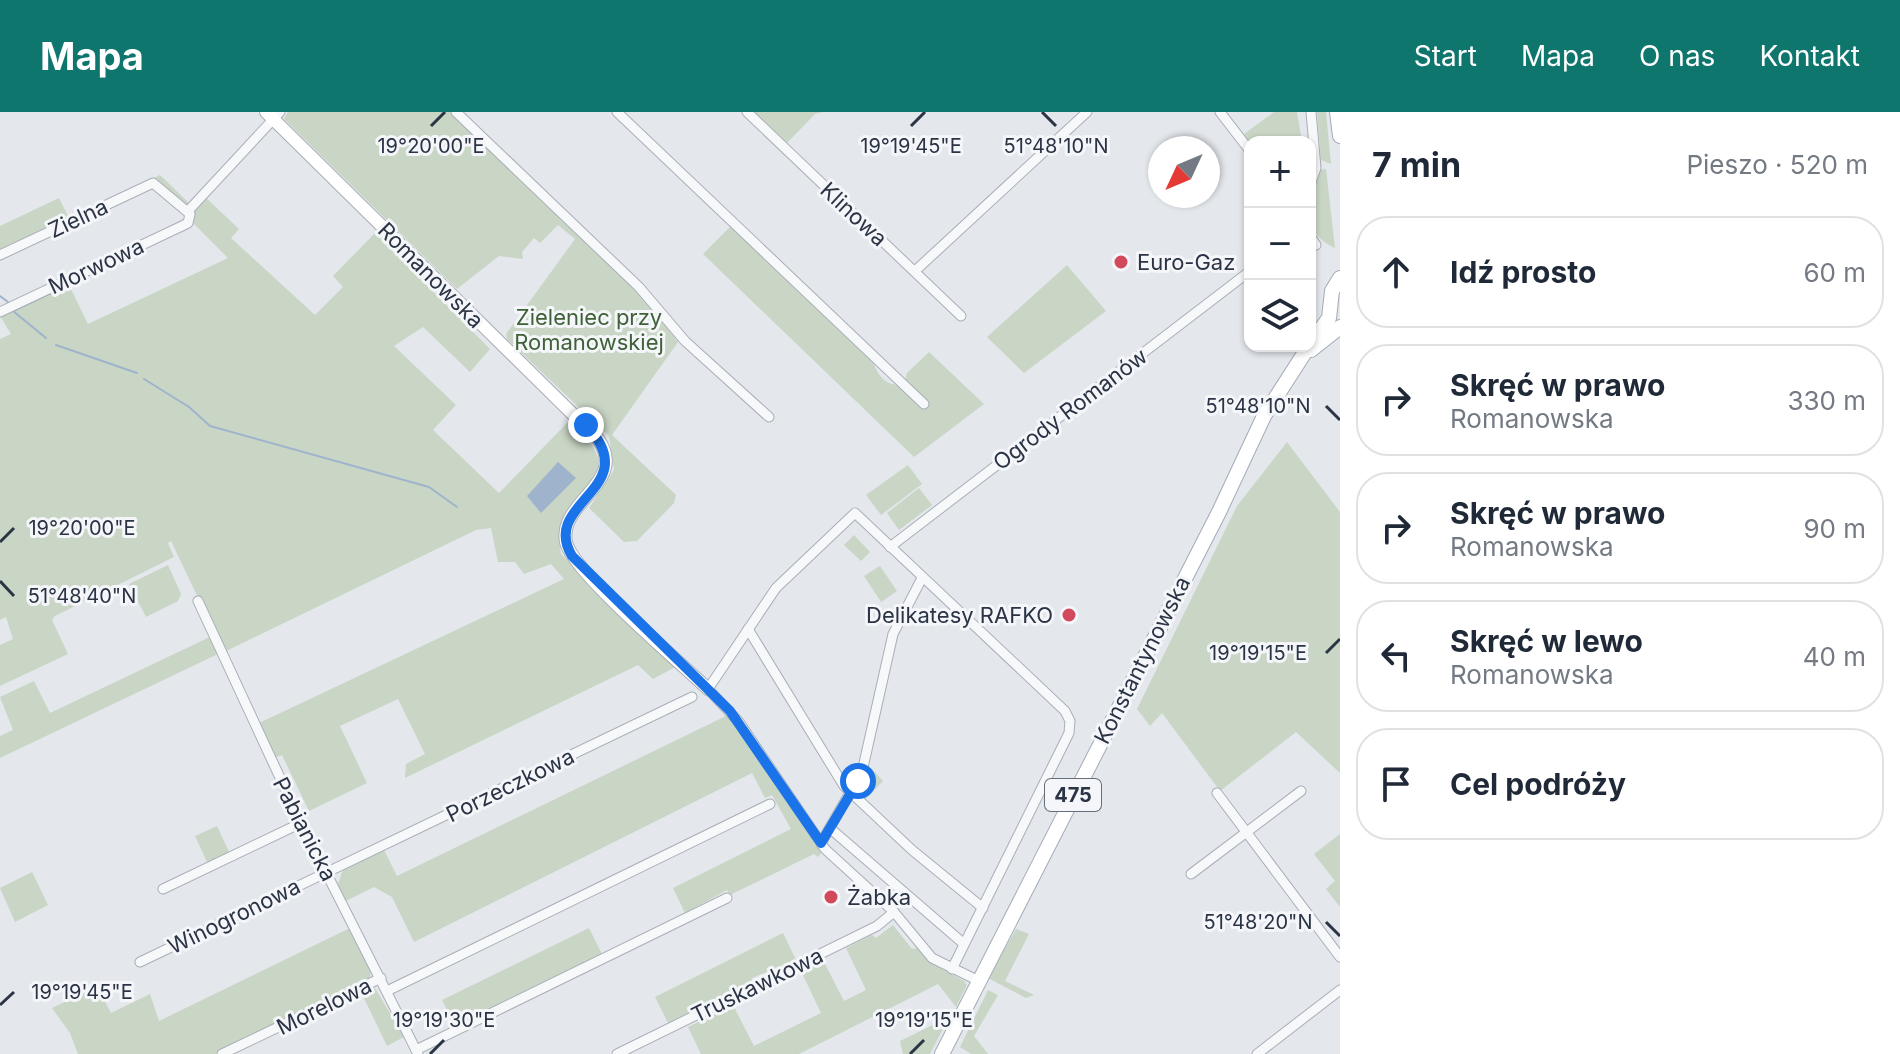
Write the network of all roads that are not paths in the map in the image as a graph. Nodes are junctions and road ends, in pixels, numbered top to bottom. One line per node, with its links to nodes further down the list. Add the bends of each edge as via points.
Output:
1 (456, 112): 25 (street, via 639,287 685,341)
2 (617, 112): 24 (street)
3 (747, 112): 14 (street, Klinowa)
4 (1087, 112): 14 (street)
5 (1220, 112): 11 (street)
6 (1311, 112): 9 (street)
7 (1337, 112): 10 (main road)
8 (273, 115): 12 (street, Morwowa); 30 (street, Romanowska, via 598,439 606,453 605,471 569,521 568,549)
9 (1313, 136)
10 (1340, 136)
11 (1244, 143)
12 (189, 215): 13 (street, Zielna, via 157,183); 17 (street, Morwowa, via 182,226)
13 (0, 255)
14 (915, 271): 19 (street, Klinowa)
15 (1244, 276): 26 (street, Ogrody Romanów)
16 (1340, 278): 18 (main road, 475, via 1332,291)
17 (0, 312)
18 (1336, 312): 21 (main road, Konstantynowska / 475)
19 (961, 316)
20 (1340, 327): 22 (main road, Konstantynowska / 475)
21 (1316, 337)
22 (1316, 343)
23 (1305, 352): 51 (main road, Konstantynowska / 475, via 1264,416)
24 (924, 404)
25 (769, 417)
26 (890, 547): 27 (street); 29 (street, via 855,513 776,588)
27 (922, 578): 33 (street, via 893,634 862,772); 44 (street, via 1070,721 1069,733)
28 (198, 601): 36 (street, Pabianicka)
29 (748, 629): 30 (street); 33 (street)
30 (708, 689): 39 (street, Romanowska, via 737,720)
31 (692, 697): 40 (street, Porzeczkowa)
32 (1301, 791): 38 (street)
33 (852, 793): 37 (street); 44 (street)
34 (1217, 793): 38 (street)
35 (770, 804): 53 (street)
36 (301, 823): 40 (street, Pabianicka); 42 (street)
37 (832, 830): 39 (street); 46 (street)
38 (1246, 832): 41 (street); 47 (street)
39 (821, 843): 45 (street, Romanowska)
40 (328, 872): 48 (street, Winogronowa); 50 (street, Pabianicka)
41 (1191, 874)
42 (163, 889)
43 (727, 898): 54 (street)
44 (983, 908): 46 (street)
45 (894, 912): 49 (street, Romanowska, via 927,954); 57 (street, Truskawkowa, via 877,926)
46 (964, 944): 49 (street)
47 (1340, 957)
48 (140, 962)
49 (952, 969): 51 (street, Romanowska)
50 (381, 978): 53 (street, Pabianicka); 56 (street, Morelowa)
51 (979, 981): 55 (main road, Konstantynowska / 475)
52 (1340, 990): 58 (street)
53 (387, 991): 54 (street, Pabianicka)
54 (417, 1052)
55 (946, 1052)
56 (222, 1054)
57 (617, 1054)
58 (1257, 1054)

